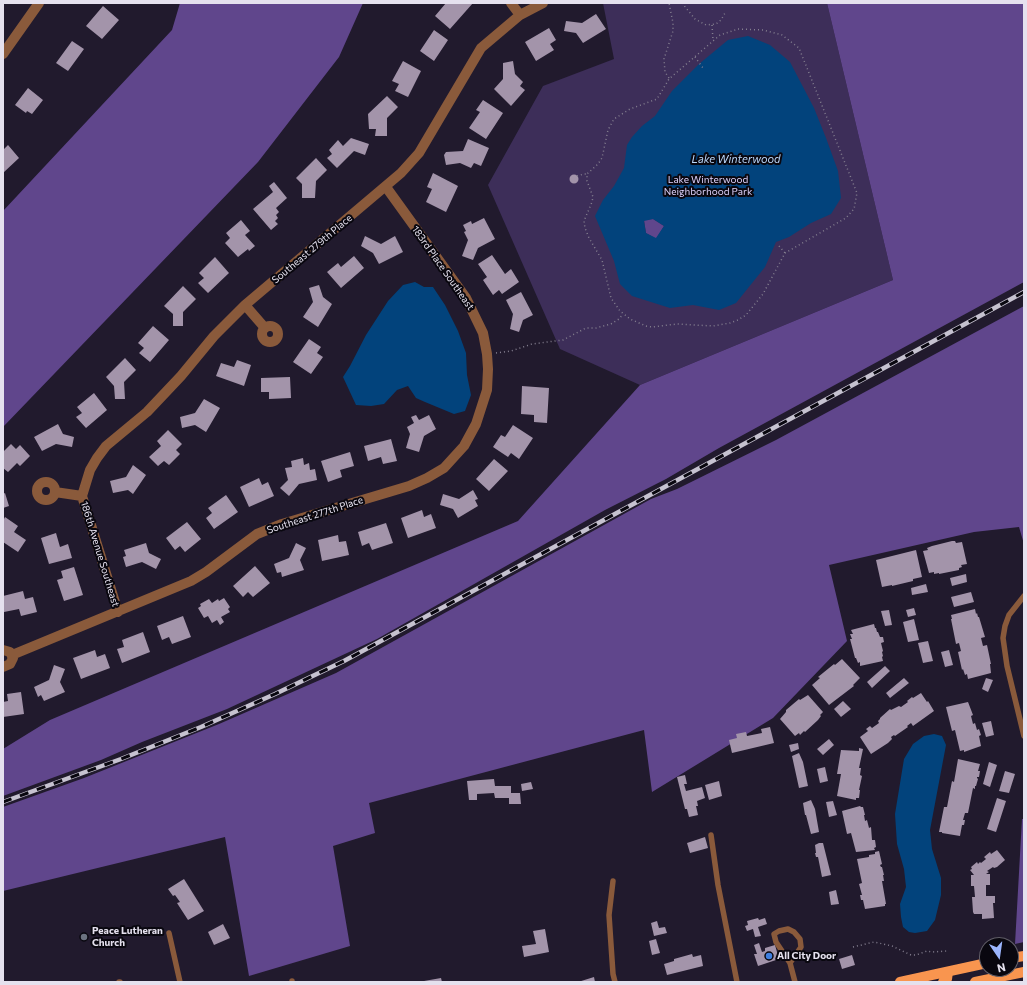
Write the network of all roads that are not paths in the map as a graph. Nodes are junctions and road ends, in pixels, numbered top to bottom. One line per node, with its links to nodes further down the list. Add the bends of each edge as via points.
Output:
1 (39, 3): 5 (street)
2 (511, 3): 4 (street)
3 (543, 3): 4 (street, Southeast 279th Place)
4 (520, 15): 6 (street, Southeast 279th Place, via 481,48 419,153)
5 (3, 54)
6 (386, 187): 7 (street, Southeast 279th Place); 9 (street, 183rd Place Southeast, via 466,298 483,333 488,369 486,396 476,424)
7 (245, 305): 8 (street); 11 (street, Southeast 279th Place, via 147,412 106,446 90,470)
8 (265, 328)
9 (464, 446): 13 (street, Southeast 277th Place, via 444,468 427,478 258,534 191,581)
10 (55, 492): 11 (street)
11 (82, 496): 13 (street, 186th Avenue Southeast)
12 (1024, 596): 16 (lane, via 1009,615 1003,638)
13 (118, 612): 14 (street, Southeast 277th Place)
14 (8, 652): 15 (street, Southeast 277th Place, via 13,658 8,666)
15 (3, 667)
16 (1024, 736)
17 (712, 835): 26 (lane, via 718,885)
18 (613, 881): 25 (lane, via 608,915)
19 (169, 934): 24 (lane)
20 (790, 963): 20 (lane, via 776,942 774,934 788,929 800,939 801,947); 27 (lane)
21 (979, 965): 22 (main road)
22 (948, 972): 28 (main road); 29 (main road, via 947,979)
23 (1024, 972): 30 (main road)
24 (180, 982)
25 (615, 982)
26 (737, 982)
27 (795, 982)
28 (900, 982)
29 (943, 982)
30 (975, 982)

